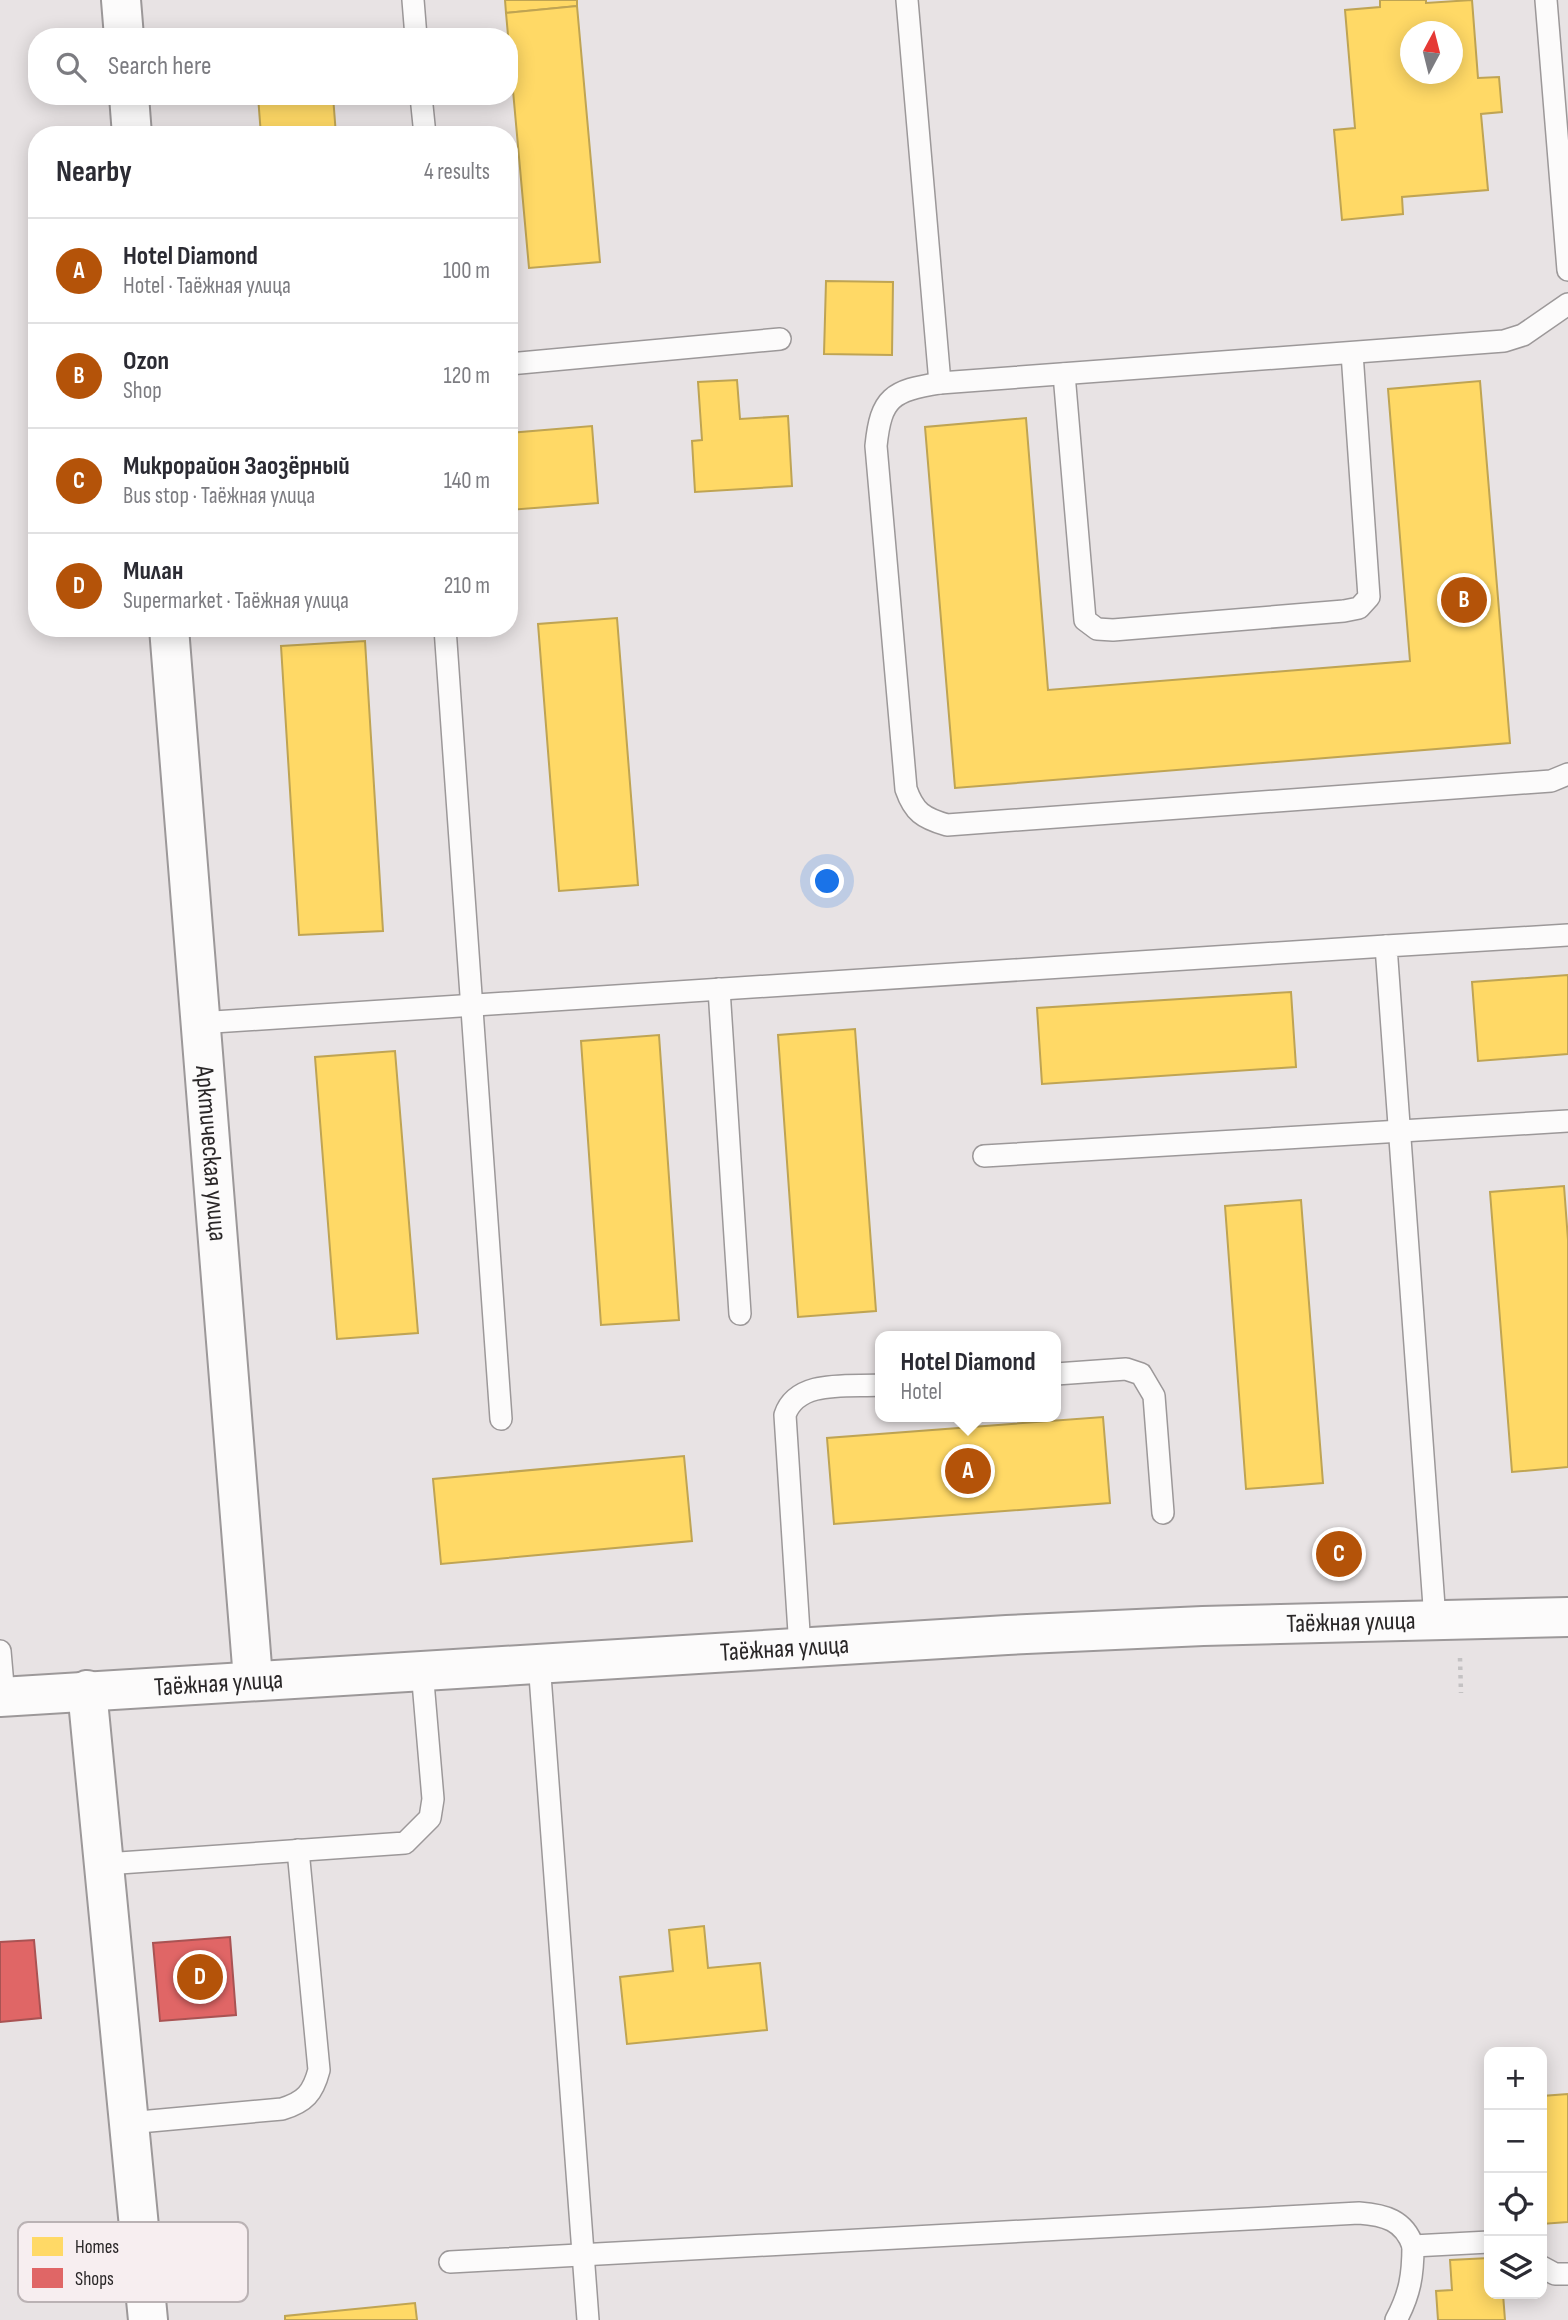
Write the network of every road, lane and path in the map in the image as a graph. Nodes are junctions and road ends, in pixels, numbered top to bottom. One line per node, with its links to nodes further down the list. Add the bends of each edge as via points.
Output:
1 (121, 0): 5 (street)
2 (413, 0): 6 (lane)
3 (907, 0): 17 (lane)
4 (1546, 0): 11 (lane)
5 (123, 28)
6 (415, 28)
7 (130, 105): 9 (street)
8 (422, 105): 10 (lane)
9 (131, 126)
10 (424, 126)
11 (1568, 270)
12 (1568, 304): 14 (lane, via 1523,335 1504,341)
13 (780, 339): 15 (lane)
14 (1352, 353): 16 (lane); 16 (lane, via 1369,597 1359,608 1343,611 1113,630 1097,629 1085,620)
15 (518, 363)
16 (1064, 374): 17 (lane)
17 (940, 383): 20 (lane, via 906,389 887,404 879,420 876,446 906,789 913,809 927,820 947,825 1552,780)
18 (170, 637): 25 (street, Арктическая улица)
19 (446, 637): 24 (lane)
20 (1568, 774)
21 (1568, 935): 22 (lane)
22 (1386, 946): 23 (lane); 27 (lane)
23 (719, 989): 24 (lane); 29 (lane)
24 (471, 1006): 25 (lane); 32 (lane)
25 (198, 1023): 40 (street, Арктическая улица)
26 (1568, 1121): 27 (lane)
27 (1398, 1131): 28 (lane); 35 (lane)
28 (984, 1156)
29 (740, 1314)
30 (1061, 1374): 33 (lane, via 1126,1369 1141,1374 1154,1396)
31 (875, 1385): 36 (lane, via 808,1390 795,1396 785,1415)
32 (501, 1419)
33 (1163, 1513)
34 (1568, 1617): 35 (street, Таёжная улица)
35 (1435, 1620): 36 (street, Таёжная улица, via 1203,1626)
36 (800, 1648): 38 (street, Таёжная улица)
37 (0, 1651): 42 (lane)
38 (539, 1662): 39 (street, Таёжная улица); 49 (lane)
39 (422, 1670): 40 (street, Таёжная улица); 43 (lane, via 433,1799 430,1818 405,1843)
40 (253, 1679): 41 (street, Таёжная улица)
41 (87, 1690): 42 (street, Таёжная улица); 44 (street)
42 (2, 1697)
43 (298, 1850): 44 (lane); 45 (lane, via 319,2070 314,2089 301,2103 282,2109)
44 (105, 1864): 45 (street)
45 (128, 2123): 46 (street)
46 (138, 2222)
47 (1484, 2242): 48 (lane)
48 (1413, 2246): 49 (lane, via 1403,2226 1359,2213); 56 (lane, via 1412,2282)
49 (583, 2254): 50 (lane); 55 (lane)
50 (450, 2262)
51 (1547, 2270): 52 (lane)
52 (1568, 2274)
53 (146, 2302): 54 (street)
54 (148, 2320)
55 (588, 2320)
56 (1396, 2320)

